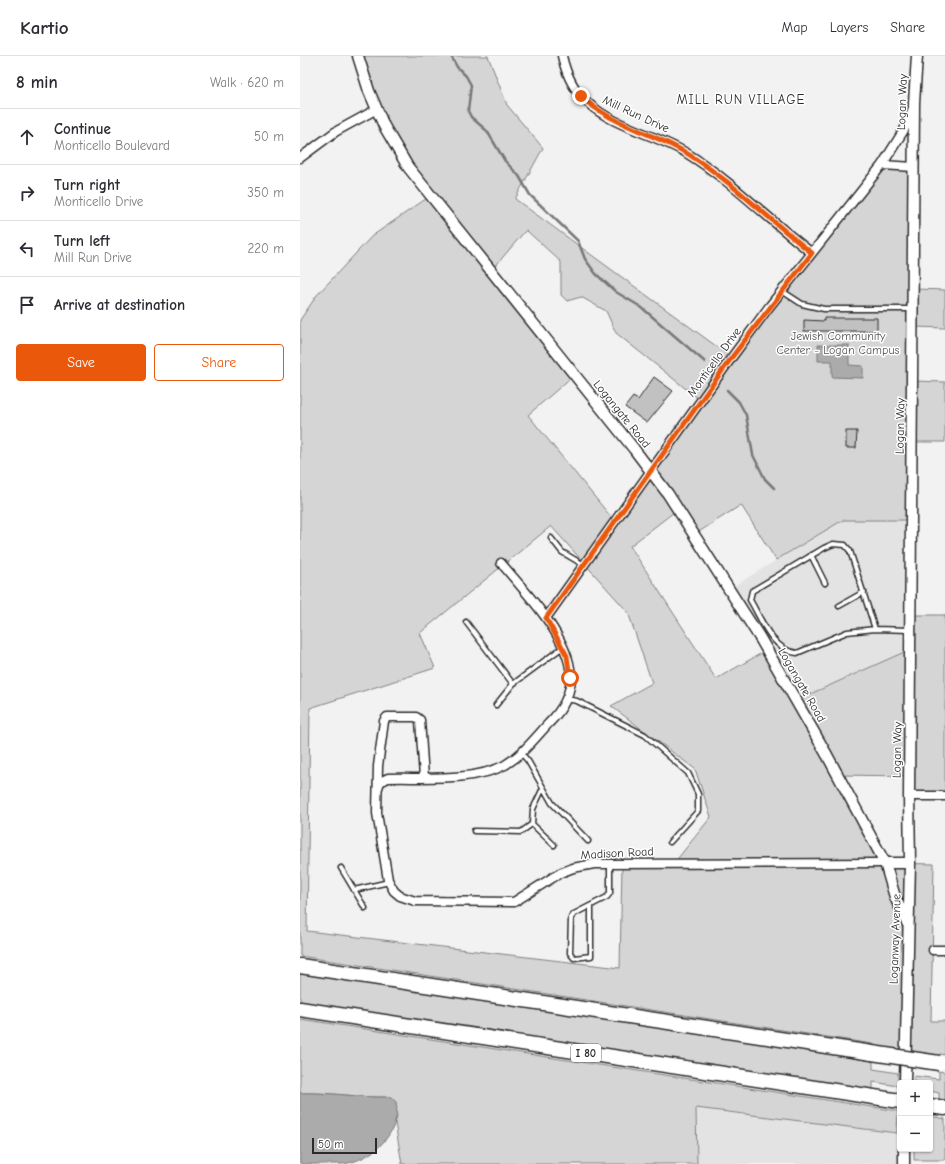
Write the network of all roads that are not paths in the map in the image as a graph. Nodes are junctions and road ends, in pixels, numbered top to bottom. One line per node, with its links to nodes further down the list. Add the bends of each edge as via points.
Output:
1 (358, 56): 5 (street, Logangate Road)
2 (562, 56): 9 (street, Mill Run Drive, via 570,80 588,104 617,121 689,154 735,188)
3 (916, 56): 4 (street, Logan Way)
4 (914, 103): 7 (street, Monticello Drive, via 904,130); 8 (street, Logan Way)
5 (377, 109): 6 (street, via 335,132); 12 (street, Logangate Road, via 384,126 418,181)
6 (300, 158)
7 (882, 165): 8 (street); 9 (street, Monticello Drive)
8 (914, 167): 11 (street, Logan Way)
9 (812, 253): 10 (street, Monticello Drive)
10 (782, 291): 11 (lane, via 802,304 824,309); 12 (street, Monticello Drive, via 700,400)
11 (914, 309): 25 (street, Logan Way)
12 (652, 472): 16 (street, Monticello Drive); 21 (street, Logangate Road)
13 (551, 538): 16 (lane, via 562,552)
14 (811, 555): 17 (lane); 18 (lane, via 833,544 845,545 850,551); 20 (lane, via 752,591 750,600)
15 (501, 563): 22 (street)
16 (584, 565): 22 (street, Monticello Drive)
17 (825, 583)
18 (864, 592): 19 (lane); 24 (lane)
19 (839, 606)
20 (756, 610): 21 (lane); 24 (lane, via 777,644 790,652 797,653 847,632)
21 (745, 615): 41 (street, Logangate Road, via 783,676)
22 (546, 618): 26 (street)
23 (466, 622): 27 (lane)
24 (875, 629): 25 (lane)
25 (911, 630): 34 (street, Logan Way)
26 (563, 647): 27 (lane); 28 (street, via 570,672 570,686)
27 (513, 684): 29 (lane)
28 (566, 699): 30 (street, via 556,716); 39 (lane, via 577,701 645,735 688,773 698,794 698,811)
29 (496, 705)
30 (521, 753): 31 (street, via 506,764 482,773); 32 (lane)
31 (424, 777): 33 (street, via 388,778 380,782); 33 (street, via 420,720 416,717 387,717 384,721)
32 (543, 788): 36 (lane, via 533,809); 38 (lane, via 552,803)
33 (377, 790): 45 (street, via 377,813)
34 (909, 796): 35 (street); 42 (street, Loganway Avenue)
35 (945, 796)
36 (532, 824): 37 (lane, via 521,832); 40 (lane)
37 (474, 831)
38 (588, 841)
39 (670, 842)
40 (554, 845)
41 (885, 863): 42 (street); 43 (street, Madison Road); 49 (street, Logangate Road, via 895,897)
42 (910, 863): 49 (street, Loganway Avenue)
43 (610, 864): 45 (street, Madison Road, via 587,865 560,873 514,902 415,901 400,896); 47 (lane, via 610,893)
44 (341, 868): 46 (lane)
45 (389, 882): 46 (lane)
46 (354, 890): 48 (lane)
47 (591, 906): 47 (lane, via 571,918 570,953 574,958 591,956)
48 (364, 908)
49 (908, 926): 55 (street, Loganway Avenue)
50 (933, 950): 51 (street)
51 (945, 950)
52 (300, 966): 54 (highway, bridge)
53 (300, 1009): 56 (highway, I 80)
54 (942, 1064)
55 (905, 1080)
56 (897, 1100)
57 (904, 1152): 58 (street)
58 (904, 1164)

